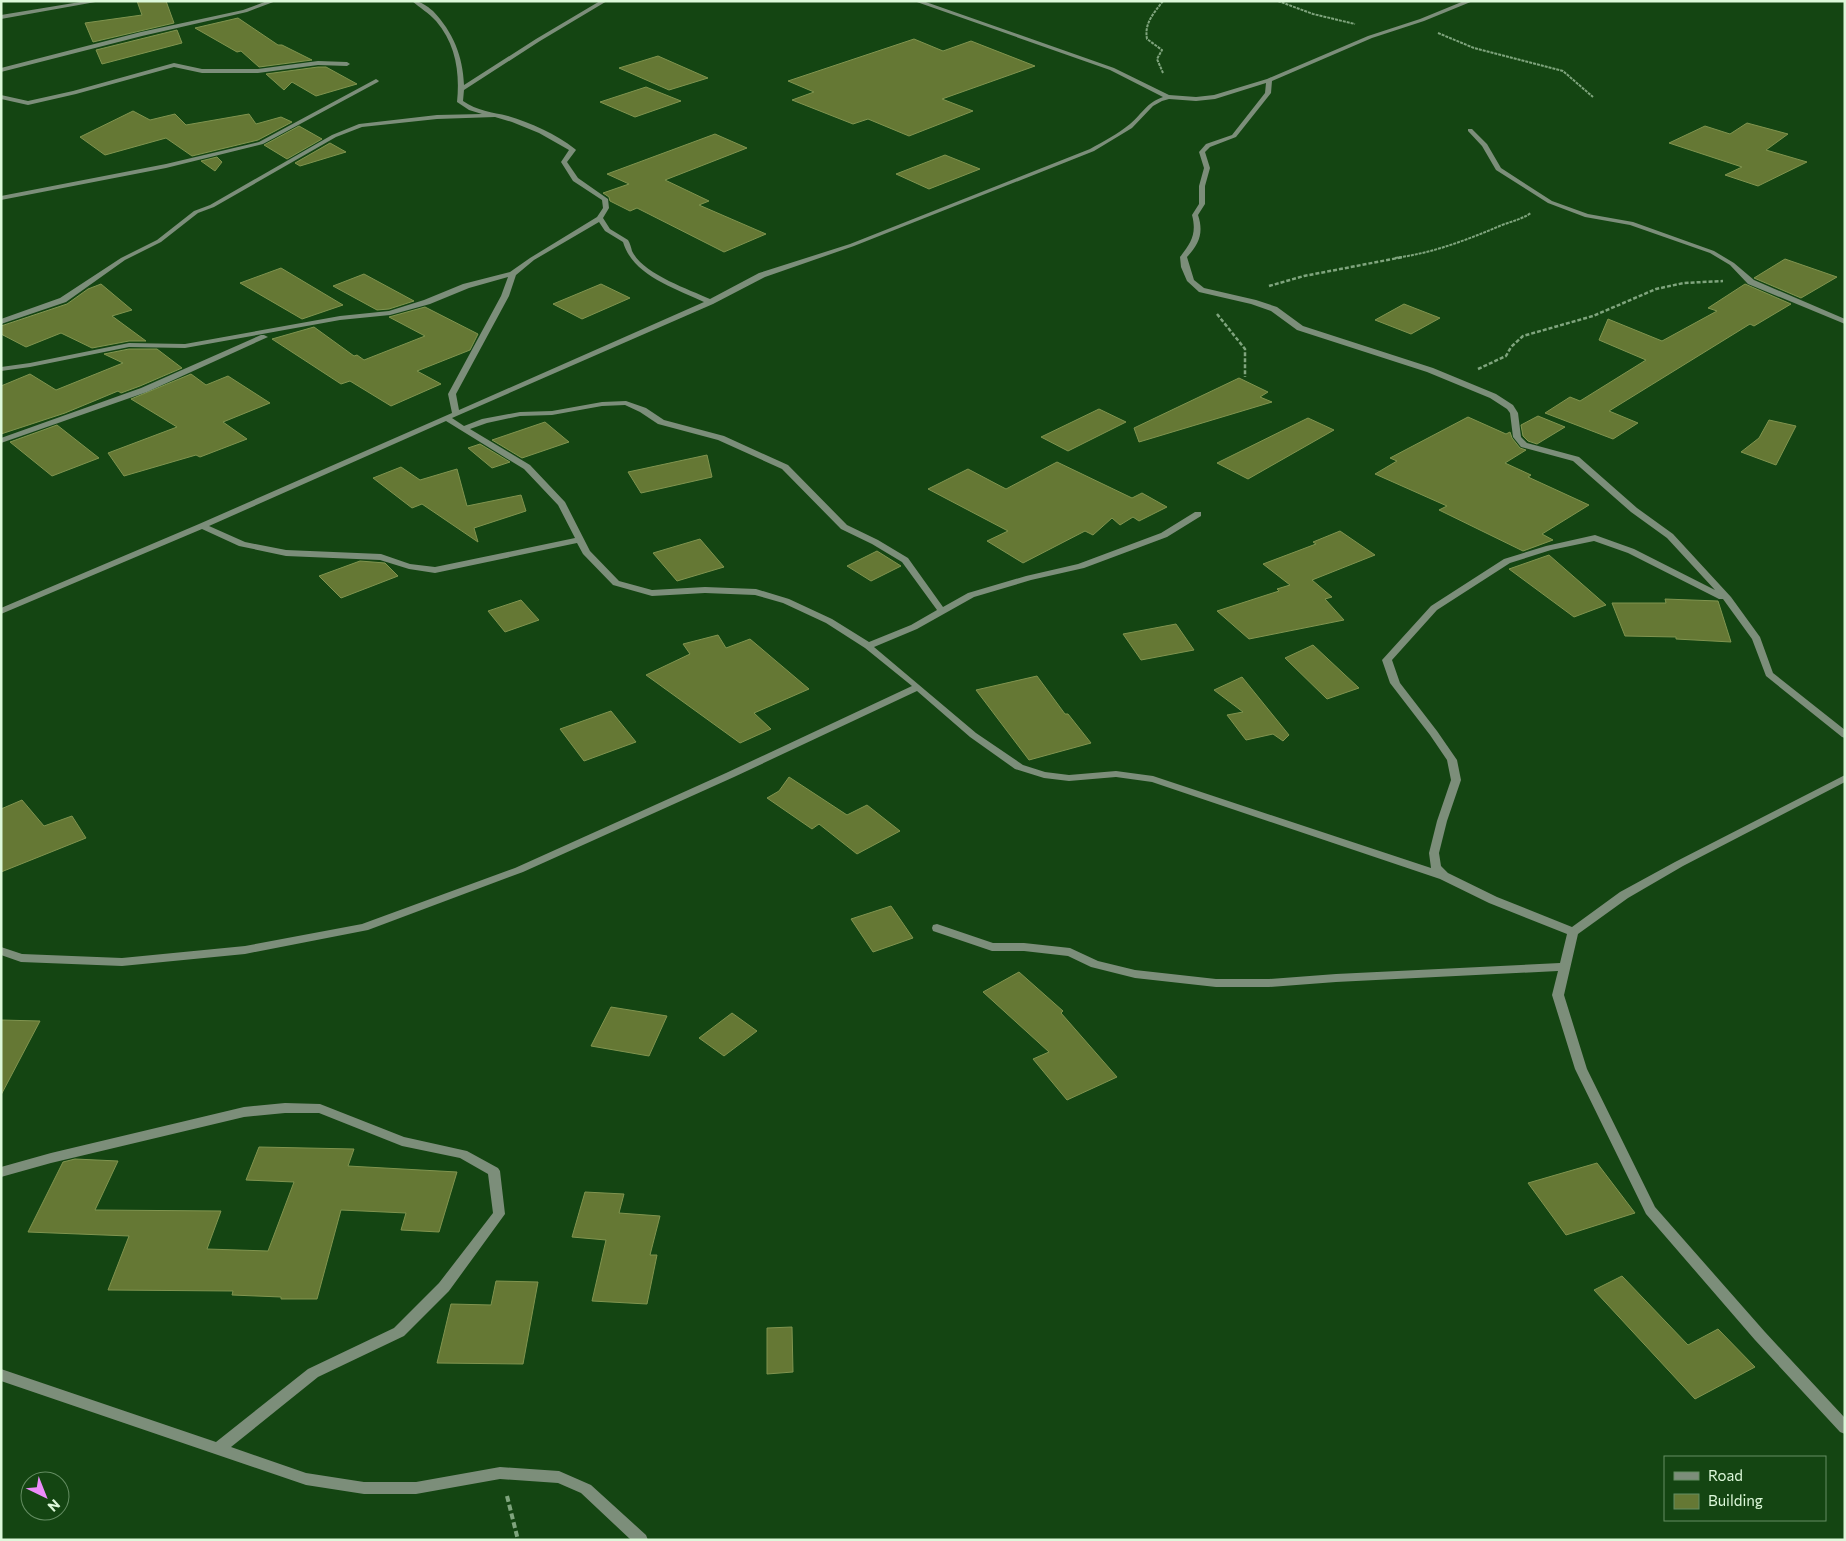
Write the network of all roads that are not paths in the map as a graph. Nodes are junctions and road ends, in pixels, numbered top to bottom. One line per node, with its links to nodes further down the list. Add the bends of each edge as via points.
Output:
1 (98, 1): 7 (street)
2 (273, 1): 9 (street, via 245,11)
3 (415, 1): 12 (street, via 429,8 443,25 456,50)
4 (604, 1): 12 (street)
5 (917, 1): 14 (street, via 1112,69)
6 (1470, 1): 10 (street, via 1370,37)
7 (1, 18)
8 (347, 64): 13 (street, via 258,71 202,71 174,66 28,103)
9 (1, 70)
10 (1269, 80): 14 (street, via 1215,97); 32 (street, via 1268,93 1234,136 1209,145 1202,152 1207,168 1202,204 1195,216 1199,225 1198,238 1183,258 1191,281 1202,290 1274,309 1300,328 1430,370 1493,396 1514,413 1517,437 1524,444 1583,464 1634,510 1670,536)
11 (376, 81): 17 (street, via 261,143 166,166)
12 (462, 89): 15 (street, via 460,102 476,112)
13 (1, 97)
14 (1168, 97): 20 (street, via 1147,106 1137,121 1092,150 852,245 762,276)
15 (493, 116): 18 (street, via 507,118 565,142 573,150 564,162 566,170 580,184 605,199 606,208); 21 (street, via 361,125 334,136 196,212 159,241 123,258 75,293)
16 (1470, 130): 22 (street, via 1486,145 1498,169 1555,204 1587,216 1631,223 1712,252 1732,264 1751,282)
17 (1, 198)
18 (600, 218): 19 (street); 20 (street, via 607,230 626,241 626,250 634,261)
19 (513, 274): 23 (street, via 466,286 404,310); 25 (street, via 505,296 452,394)
20 (710, 302): 25 (street)
21 (1, 322)
22 (1845, 322)
23 (279, 330): 24 (street, via 185,346 129,346); 28 (street, via 144,390)
24 (1, 369)
25 (456, 414): 26 (street)
26 (446, 418): 27 (street); 30 (street)
27 (463, 429): 31 (street, via 526,468 562,504); 34 (street, via 520,414 552,414 602,404 626,403 661,422 721,438 785,467 844,527 904,560)
28 (1, 441)
29 (1198, 514): 34 (street, via 1164,535 1081,566 971,595)
30 (202, 526): 31 (street, via 242,544 286,553 381,557 435,570); 33 (street)
31 (580, 540): 35 (street, via 586,552 616,583 652,593 756,592 786,601 829,621)
32 (1728, 599): 37 (street, via 1757,639 1769,674); 39 (street, via 1631,551 1595,538 1507,561 1434,608 1387,660 1395,683 1452,760 1456,780 1434,853 1436,867)
33 (1, 611)
34 (942, 611): 35 (street, via 914,628)
35 (868, 646): 36 (street)
36 (918, 687): 39 (street, via 973,735 1019,767 1069,778 1116,774 1153,779); 42 (street, via 519,870 364,927 245,950 122,962 21,958)
37 (1845, 735)
38 (1845, 778): 41 (street, via 1624,895)
39 (1444, 876): 41 (street)
40 (937, 928): 43 (street, via 992,947 1070,952 1095,964 1136,974 1216,983)
41 (1572, 932): 43 (street)
42 (1, 951)
43 (1565, 967): 46 (street, via 1558,995 1581,1070 1650,1210)
44 (1, 1172): 47 (street, via 244,1112 285,1108 320,1109 402,1141 463,1154 494,1171 498,1214 444,1287 398,1332 313,1373)
45 (1, 1375): 47 (street)
46 (1845, 1428)
47 (218, 1449): 48 (street, via 306,1479 364,1488 416,1488 500,1473 559,1476 586,1489)
48 (641, 1540)

